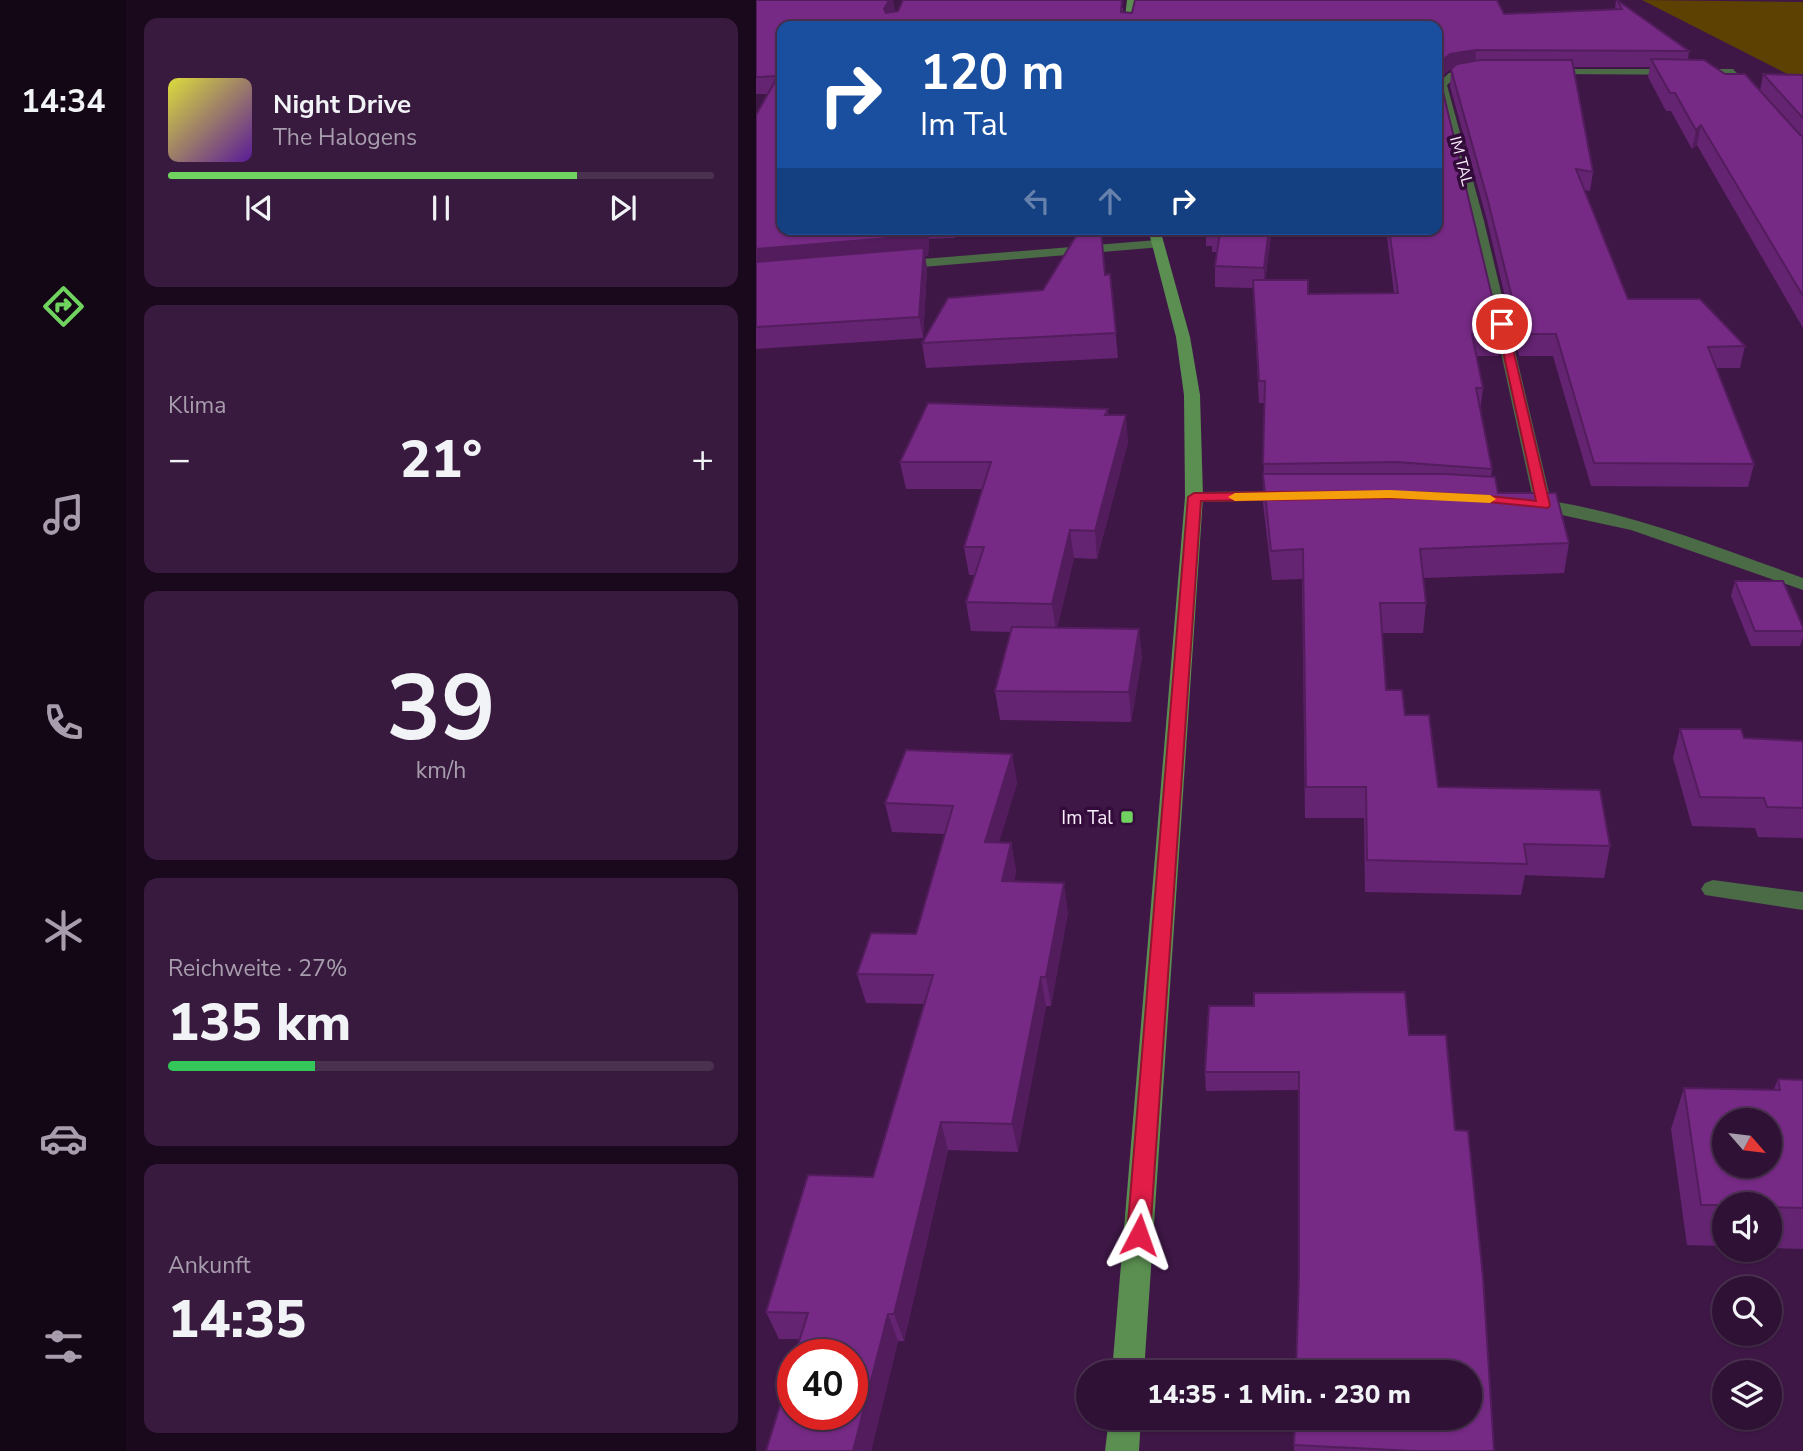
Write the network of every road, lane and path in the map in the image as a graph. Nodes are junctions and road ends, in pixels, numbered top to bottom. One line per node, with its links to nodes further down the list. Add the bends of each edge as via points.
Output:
1 (1130, 2): 2 (street); 3 (street); 4 (street)
2 (1117, 3)
3 (1144, 3)
4 (1129, 21)
5 (1482, 72): 13 (street, IM TAL, via 1452,75 1442,84)
6 (1529, 72): 7 (street, via 1733,72)
7 (1758, 101)
8 (1156, 237): 9 (street); 11 (street, via 1183,337 1192,395)
9 (881, 266)
10 (1306, 496): 11 (street)
11 (1194, 497): 17 (street)
12 (1518, 502): 13 (street)
13 (1543, 505): 14 (street, via 1639,527)
14 (1803, 584)
15 (1713, 889): 16 (street)
16 (1803, 901)
17 (1129, 1360)
18 (1124, 1430): 19 (street)
19 (1122, 1451)

